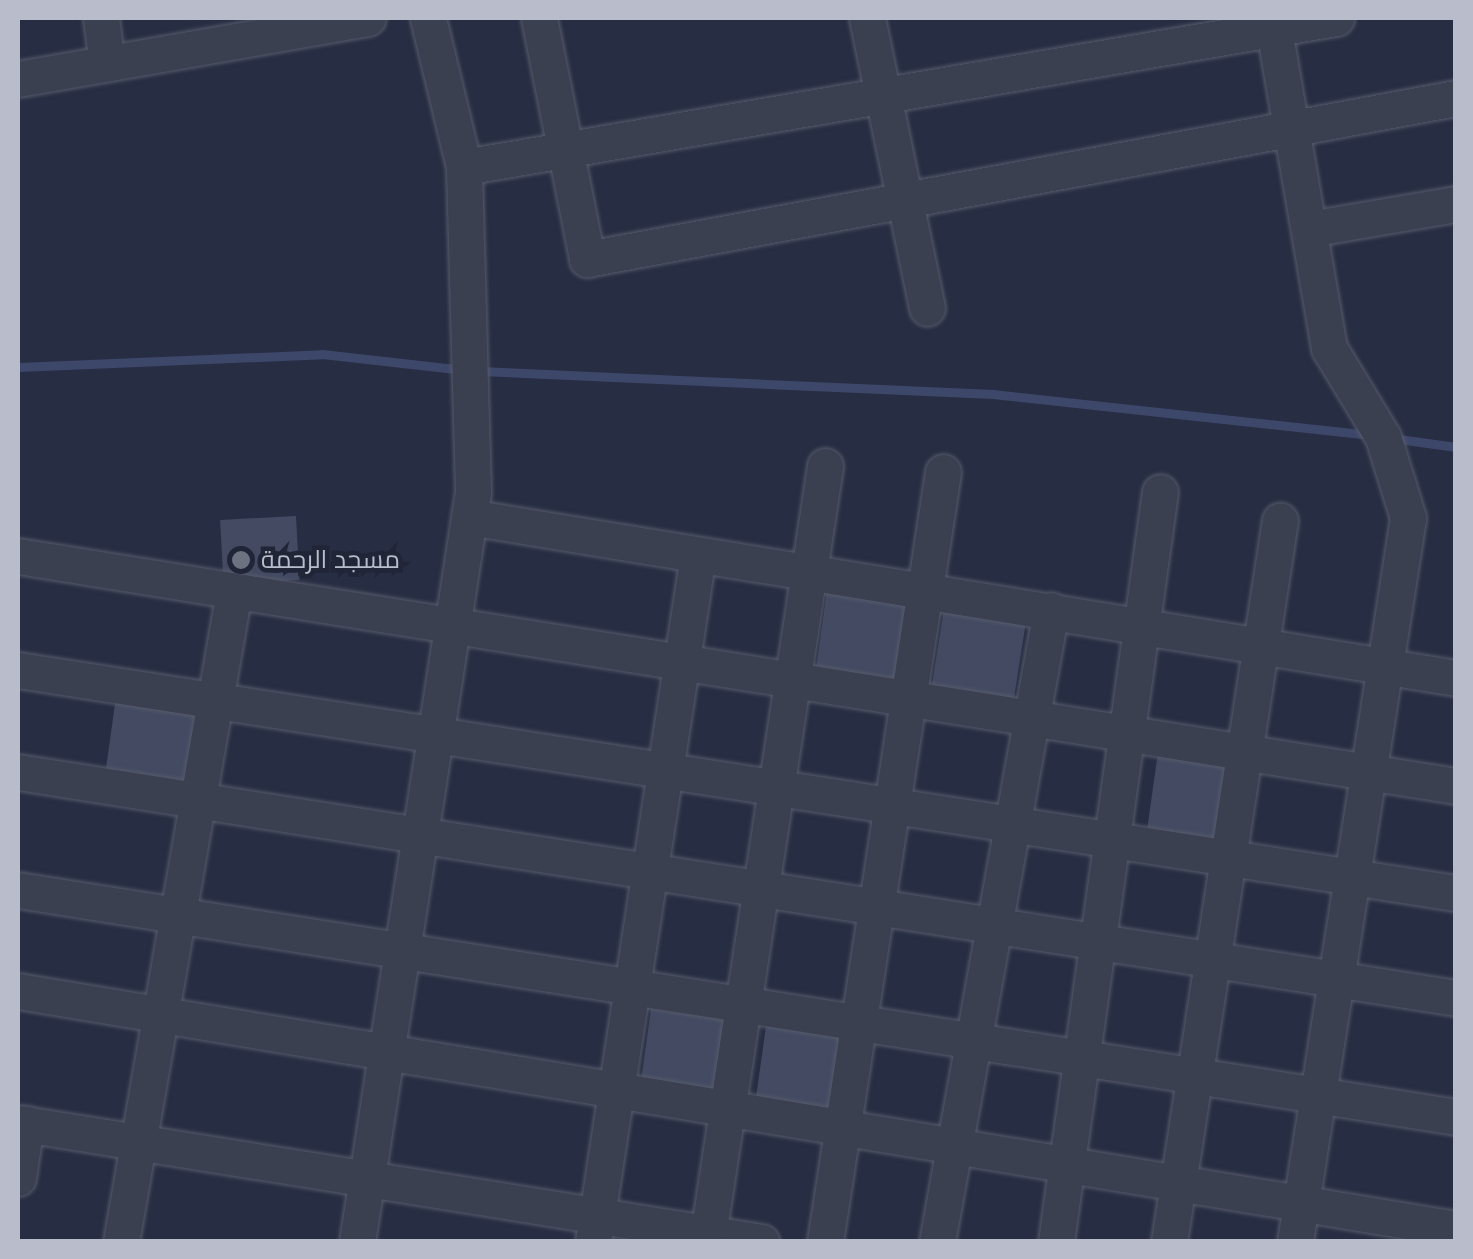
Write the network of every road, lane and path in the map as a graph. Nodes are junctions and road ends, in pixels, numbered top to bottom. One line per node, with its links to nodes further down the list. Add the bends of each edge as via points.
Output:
1 (101, 18): 9 (street)
2 (368, 18): 7 (street)
3 (428, 18): 15 (street)
4 (539, 18): 14 (street)
5 (867, 18): 11 (street)
6 (1336, 18): 8 (street)
7 (318, 22): 9 (street)
8 (1273, 23): 11 (street); 13 (street)
9 (107, 64): 10 (street)
10 (18, 79)
11 (883, 96): 14 (street); 16 (street)
12 (1456, 98): 13 (street)
13 (1291, 128): 16 (street); 18 (street)
14 (565, 150): 15 (street); 16 (street, via 587,259)
15 (464, 167): 23 (street)
16 (904, 200): 19 (street)
17 (1456, 204): 18 (street)
18 (1308, 228): 35 (street, via 1330,348 1375,420 1406,496)
19 (927, 308)
20 (824, 466): 27 (street)
21 (944, 472): 28 (street)
22 (1160, 492): 32 (street)
23 (469, 518): 25 (street); 31 (street)
24 (1280, 520): 33 (street)
25 (698, 555): 27 (street); 34 (street)
26 (18, 556): 29 (street)
27 (808, 573): 28 (street); 38 (street)
28 (926, 592): 30 (street); 39 (street)
29 (232, 597): 31 (street); 40 (street)
30 (1050, 610): 32 (street); 41 (street)
31 (452, 626): 34 (street); 42 (street)
32 (1141, 627): 33 (street); 43 (street)
33 (1260, 647): 35 (street); 44 (street)
34 (682, 662): 38 (street); 45 (street)
35 (1386, 667): 37 (street); 47 (street)
36 (18, 670): 40 (street)
37 (1456, 678)
38 (792, 680): 39 (street); 48 (street)
39 (909, 698): 41 (street); 51 (street)
40 (215, 700): 42 (street); 50 (street)
41 (1031, 718): 43 (street); 52 (street)
42 (436, 733): 45 (street); 53 (street)
43 (1126, 733): 44 (street); 54 (street)
44 (1244, 752): 47 (street); 55 (street)
45 (665, 769): 48 (street); 56 (street)
46 (18, 772): 50 (street)
47 (1368, 772): 49 (street); 57 (street)
48 (776, 786): 51 (street); 59 (street)
49 (1456, 786)
50 (197, 801): 53 (street); 62 (street)
51 (892, 804): 52 (street); 61 (street)
52 (1012, 824): 54 (street); 63 (street)
53 (420, 837): 56 (street); 65 (street)
54 (1112, 839): 55 (street); 64 (street)
55 (1228, 857): 57 (street); 66 (street)
56 (650, 872): 59 (street); 68 (street)
57 (1352, 877): 60 (street); 67 (street)
58 (18, 890): 62 (street)
59 (760, 890): 61 (street); 71 (street)
60 (1456, 893)
61 (876, 908): 63 (street); 73 (street)
62 (177, 915): 65 (street); 72 (street)
63 (994, 926): 64 (street); 74 (street)
64 (1098, 942): 66 (street); 76 (street)
65 (402, 950): 68 (street); 75 (street)
66 (1212, 960): 67 (street); 77 (street)
67 (1335, 979): 70 (street); 79 (street)
68 (632, 987): 71 (street); 78 (street)
69 (18, 991): 72 (street)
70 (1456, 998)
71 (743, 1004): 73 (street); 80 (street)
72 (160, 1013): 75 (street); 84 (street)
73 (859, 1022): 74 (street); 83 (street)
74 (973, 1040): 76 (street); 85 (street)
75 (387, 1055): 78 (street); 88 (street)
76 (1082, 1058): 77 (street); 86 (street)
77 (1194, 1075): 79 (street); 89 (street)
78 (616, 1092): 80 (street); 91 (street)
79 (1316, 1094): 81 (street); 90 (street)
80 (727, 1110): 83 (street); 93 (street)
81 (1456, 1116)
82 (22, 1124): 84 (street); 87 (street)
83 (843, 1129): 85 (street); 97 (street)
84 (136, 1142): 88 (street); 94 (street)
85 (954, 1147): 86 (street); 98 (street)
86 (1067, 1166): 89 (street); 99 (street)
87 (18, 1178)
88 (367, 1179): 91 (street); 95 (street)
89 (1178, 1184): 90 (street); 100 (street)
90 (1298, 1203): 92 (street); 101 (street)
91 (595, 1229): 93 (street)
92 (1456, 1229)
93 (708, 1238): 96 (street)
94 (122, 1242)
95 (358, 1242)
96 (762, 1242)
97 (825, 1242)
98 (936, 1242)
99 (1056, 1242)
100 (1169, 1242)
101 (1295, 1242)

